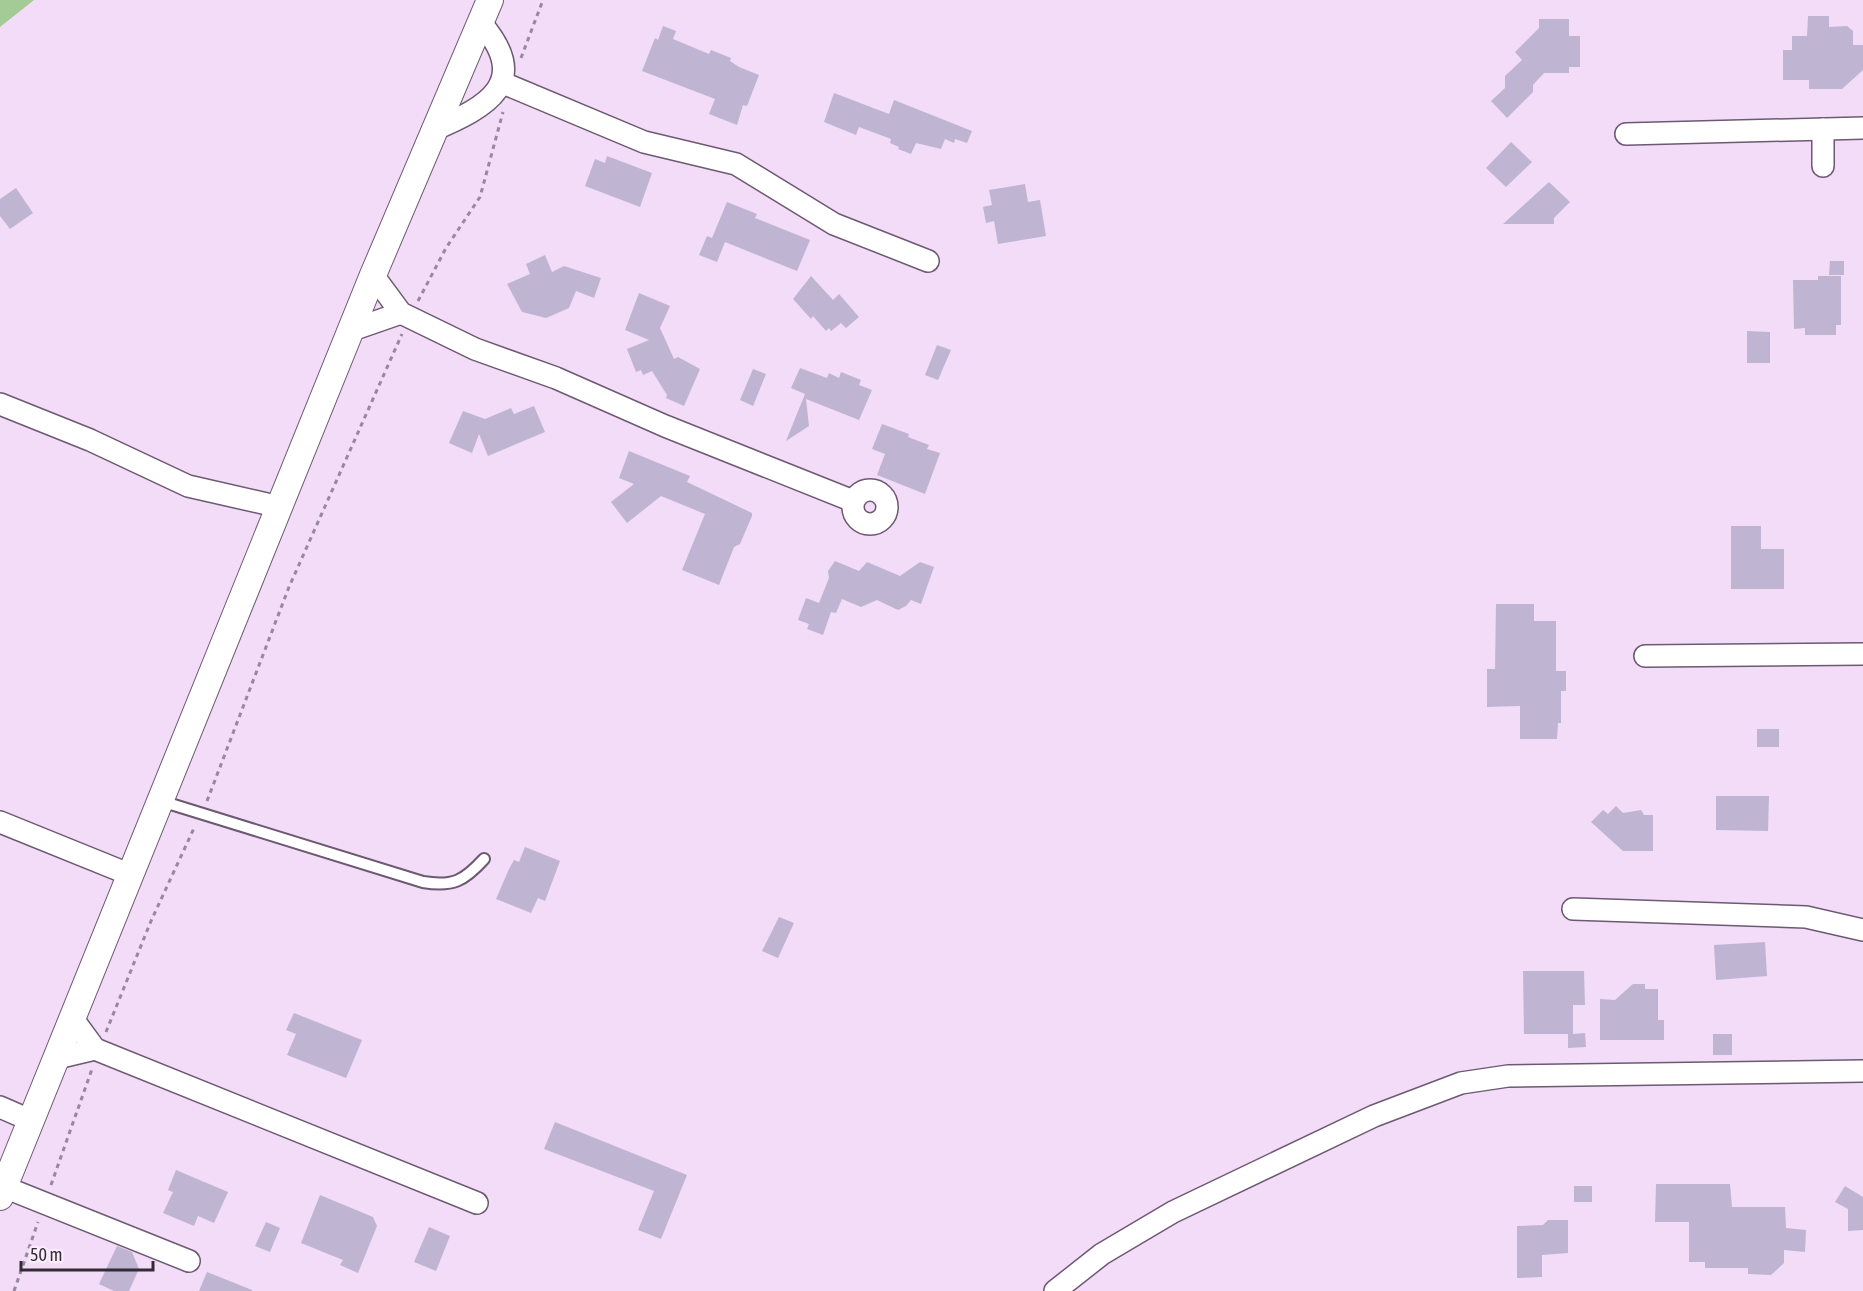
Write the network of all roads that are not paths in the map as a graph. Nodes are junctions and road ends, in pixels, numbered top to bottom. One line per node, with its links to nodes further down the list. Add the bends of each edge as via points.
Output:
1 (486, 11): 2 (street); 5 (street)
2 (507, 84): 5 (street, via 482,105); 8 (street, via 644,142 736,164 834,224)
3 (1863, 128): 4 (street)
4 (1823, 129): 6 (street); 7 (street)
5 (434, 130): 9 (street)
6 (1626, 134)
7 (1822, 166)
8 (928, 261)
9 (374, 275): 10 (street); 11 (street)
10 (405, 315): 11 (street); 13 (street, via 475,349 556,378)
11 (352, 330): 14 (street)
12 (0, 404): 14 (street, via 188,486)
13 (853, 501)
14 (280, 507): 17 (street)
15 (1863, 654): 16 (street)
16 (1645, 656)
17 (161, 801): 19 (lane, via 437,884 463,880); 20 (street)
18 (0, 822): 20 (street)
19 (484, 859)
20 (131, 875): 23 (street)
21 (1573, 909): 22 (street, via 1806,917)
22 (1863, 930)
23 (73, 1019): 24 (street); 25 (street)
24 (97, 1050): 25 (street); 30 (street)
25 (57, 1058): 28 (street)
26 (1863, 1071): 32 (street, via 1508,1076 1461,1083 1374,1116 1173,1212 1102,1254)
27 (0, 1107): 28 (street)
28 (32, 1121): 29 (street)
29 (2, 1192): 31 (street, via 45,1204)
30 (477, 1203)
31 (189, 1261)
32 (1055, 1291)

